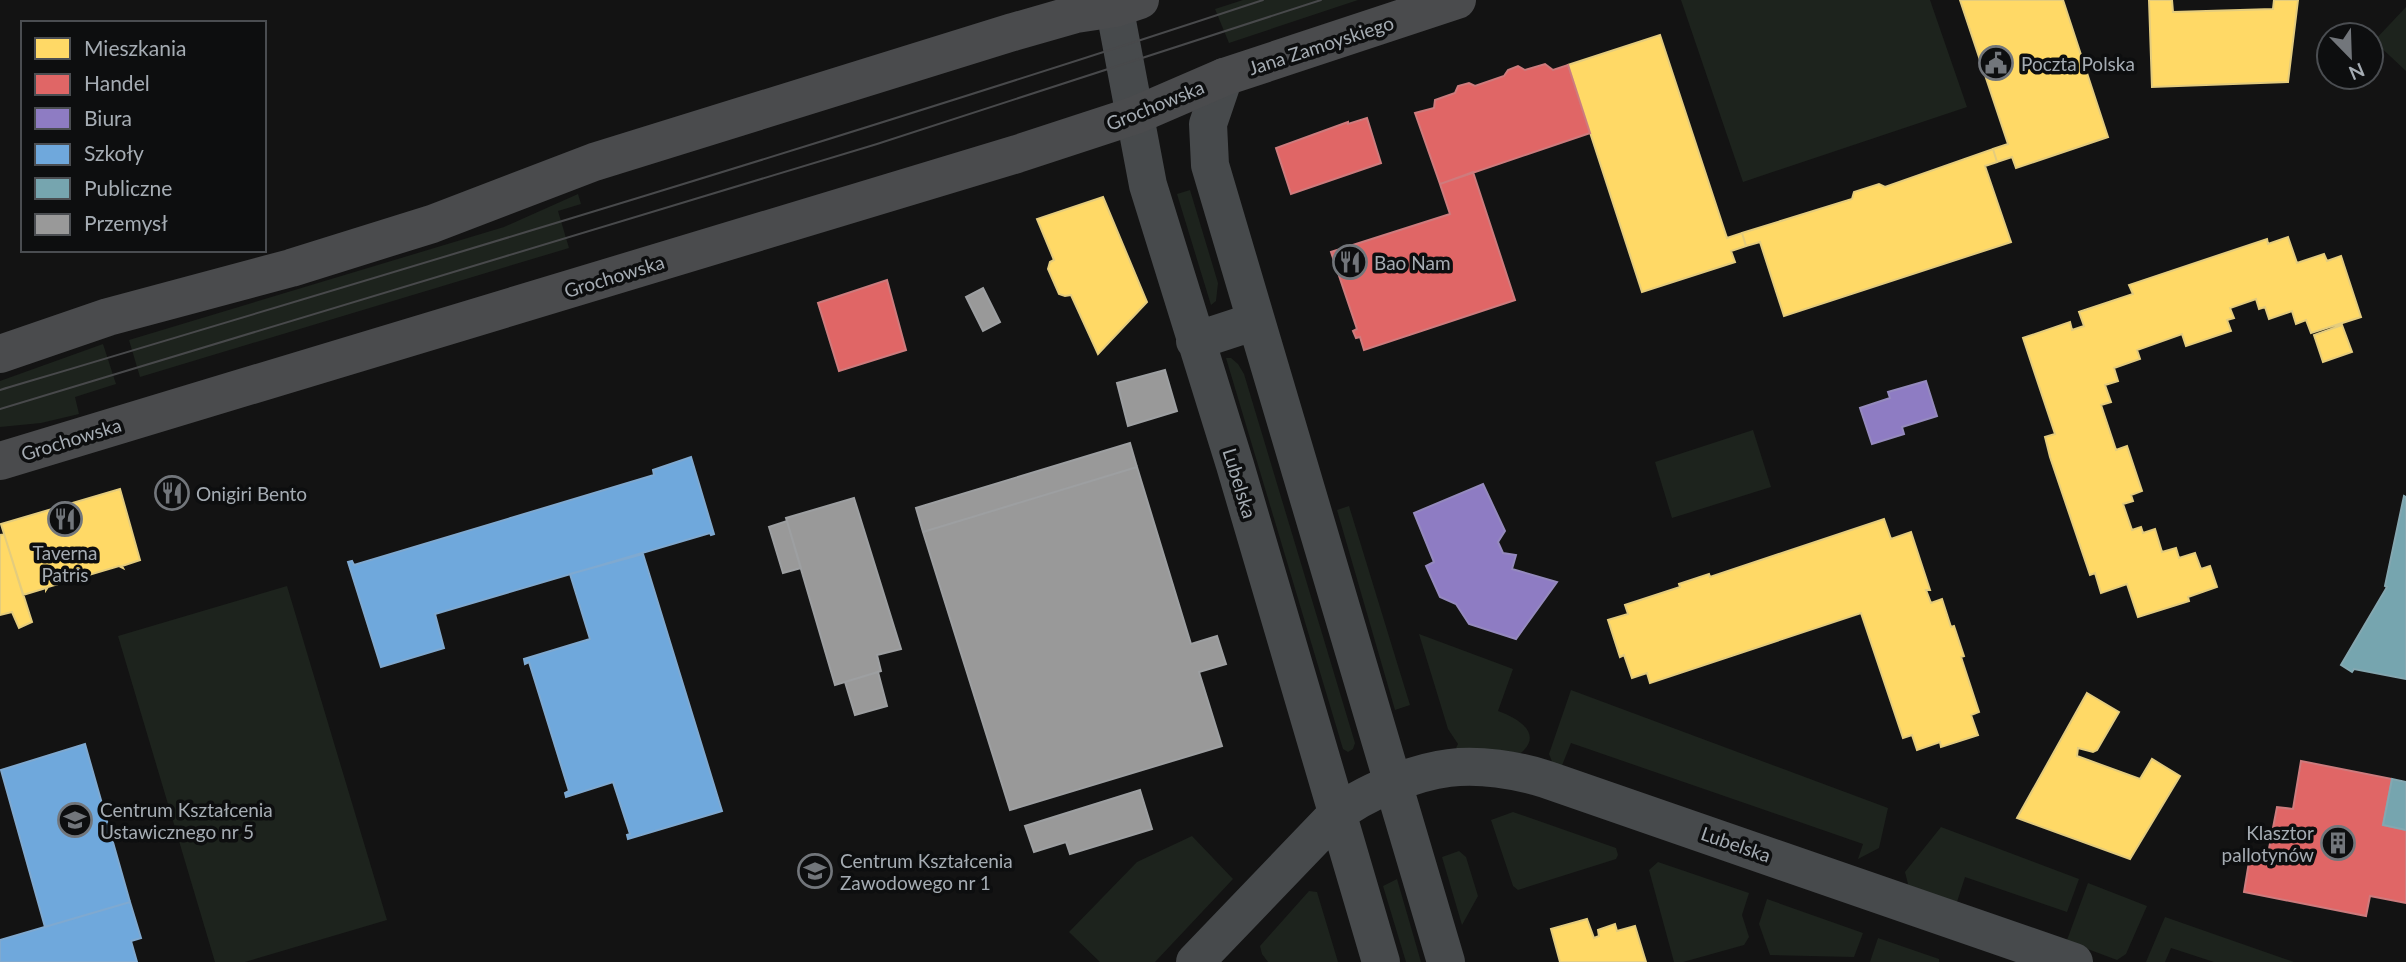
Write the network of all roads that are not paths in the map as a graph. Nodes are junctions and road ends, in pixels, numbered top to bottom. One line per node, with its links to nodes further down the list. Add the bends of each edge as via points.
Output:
1 (1458, 0): 3 (main road, Jana Zamoyskiego)
2 (1123, 3): 4 (street, Lubelska); 7 (main road, via 1013,32 607,158 432,224 117,314)
3 (1224, 77): 4 (main road, Grochowska); 5 (street, via 1208,124 1210,165)
4 (1136, 115): 6 (street, Lubelska, via 1148,185); 8 (main road, Grochowska)
5 (1256, 321): 6 (street); 9 (street)
6 (1195, 341): 10 (street, Lubelska)
7 (0, 354)
8 (0, 461)
9 (1393, 783): 10 (street, Lubelska, via 1352,802); 13 (street); 14 (street, Lubelska, via 1448,768 1532,775)
10 (1336, 815): 11 (street, Lubelska); 12 (street, Lubelska)
11 (1195, 962)
12 (1381, 962)
13 (1446, 962)
14 (2074, 962)

